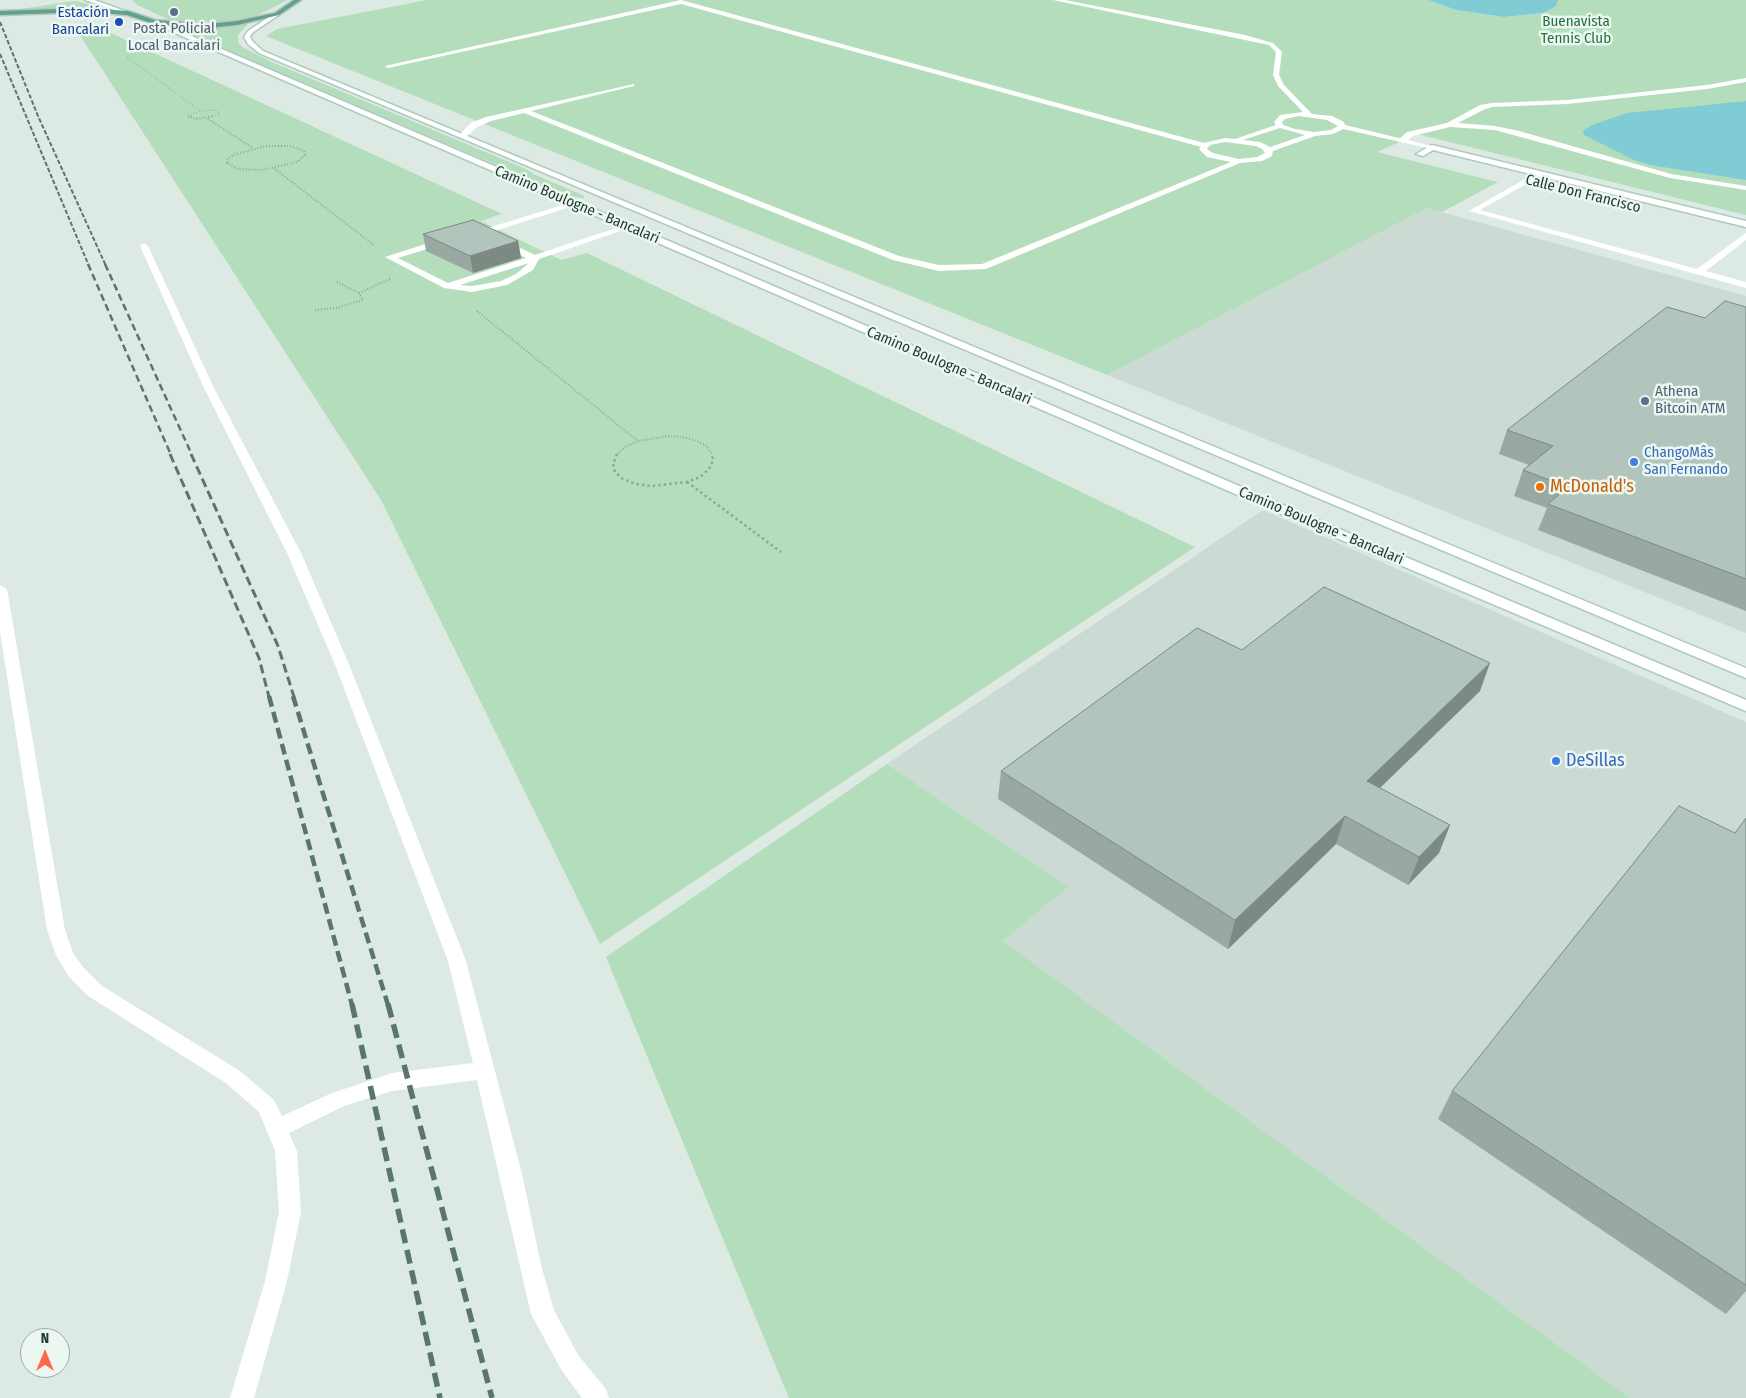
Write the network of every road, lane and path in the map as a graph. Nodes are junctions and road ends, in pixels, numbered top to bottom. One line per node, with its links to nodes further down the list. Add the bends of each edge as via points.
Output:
1 (88, 0): 8 (street)
2 (298, 0): 9 (main road)
3 (1056, 0): 17 (street, via 1271,44 1280,52 1276,75 1281,86)
4 (126, 2): 8 (main road)
5 (43, 4): 6 (main road)
6 (0, 9)
7 (0, 13): 8 (main road, via 70,9)
8 (128, 14): 10 (main road)
9 (277, 14): 10 (main road, via 208,26); 23 (street, Camino Boulogne - Bancalari, via 247,37 261,52)
10 (154, 22): 36 (street, Camino Boulogne - Bancalari)
11 (127, 57): 15 (path)
12 (388, 66): 26 (street, via 682,2)
13 (1746, 80): 19 (street, via 1567,102 1492,105)
14 (632, 85): 16 (street)
15 (200, 111): 18 (path, via 189,114 189,117); 18 (path, via 220,112)
16 (524, 111): 23 (street, via 474,125); 29 (street, via 896,258 939,268 983,267)
17 (1309, 114): 20 (street, via 1283,117 1278,122); 21 (street, Calle Don Francisco, via 1330,118)
18 (208, 118): 27 (path)
19 (1449, 125): 25 (street, via 1410,134); 35 (street, via 1519,133 1670,176)
20 (1280, 126): 22 (street); 24 (street)
21 (1342, 127): 22 (street, via 1333,132); 25 (street, Calle Don Francisco)
22 (1314, 134): 28 (street)
23 (462, 136): 55 (street, Camino Boulogne - Bancalari)
24 (1236, 140): 26 (street); 28 (street)
25 (1401, 141): 31 (street, Calle Don Francisco, via 1427,152)
26 (1204, 145): 29 (street, via 1202,148 1210,155)
27 (253, 148): 30 (path, via 233,155 227,163 238,169); 30 (path, via 281,146 306,154 297,162)
28 (1269, 150): 29 (street, via 1269,154 1259,160)
29 (1239, 161)
30 (275, 169): 44 (path)
31 (1540, 174): 33 (street); 37 (street, Calle Don Francisco)
32 (1510, 176): 33 (street, Calle Don Francisco)
33 (1528, 181): 34 (street, Calle Don Francisco); 46 (street, via 1472,211)
34 (1546, 185)
35 (1746, 188)
36 (575, 204): 38 (street, Camino Boulogne - Bancalari); 39 (street)
37 (1746, 224)
38 (628, 227): 45 (street); 56 (street, Camino Boulogne - Bancalari)
39 (481, 233): 40 (street); 45 (street)
40 (466, 234)
41 (1743, 235): 46 (street)
42 (457, 237): 44 (street)
43 (144, 246): 57 (street, via 205,380 294,553 341,662 457,961)
44 (390, 257): 49 (street)
45 (534, 258): 49 (street); 49 (street, via 530,268 504,283 472,289)
46 (1699, 272): 48 (street)
47 (335, 280): 50 (path, via 359,293 363,300)
48 (1746, 285)
49 (447, 286): 51 (path)
50 (316, 310)
51 (638, 441): 52 (path, via 616,455 615,472 623,479 652,486); 52 (path, via 683,437 707,446 713,461 709,469)
52 (687, 482): 53 (path)
53 (781, 552)
54 (0, 589): 58 (street, via 56,930 64,955 95,991 233,1077 267,1106)
55 (1746, 673)
56 (1746, 706)
57 (485, 1070): 58 (street, via 392,1082 339,1099); 60 (street, via 543,1314 570,1363)
58 (277, 1128): 59 (street, via 286,1151 290,1212 276,1281)
59 (242, 1398)
60 (597, 1398)

